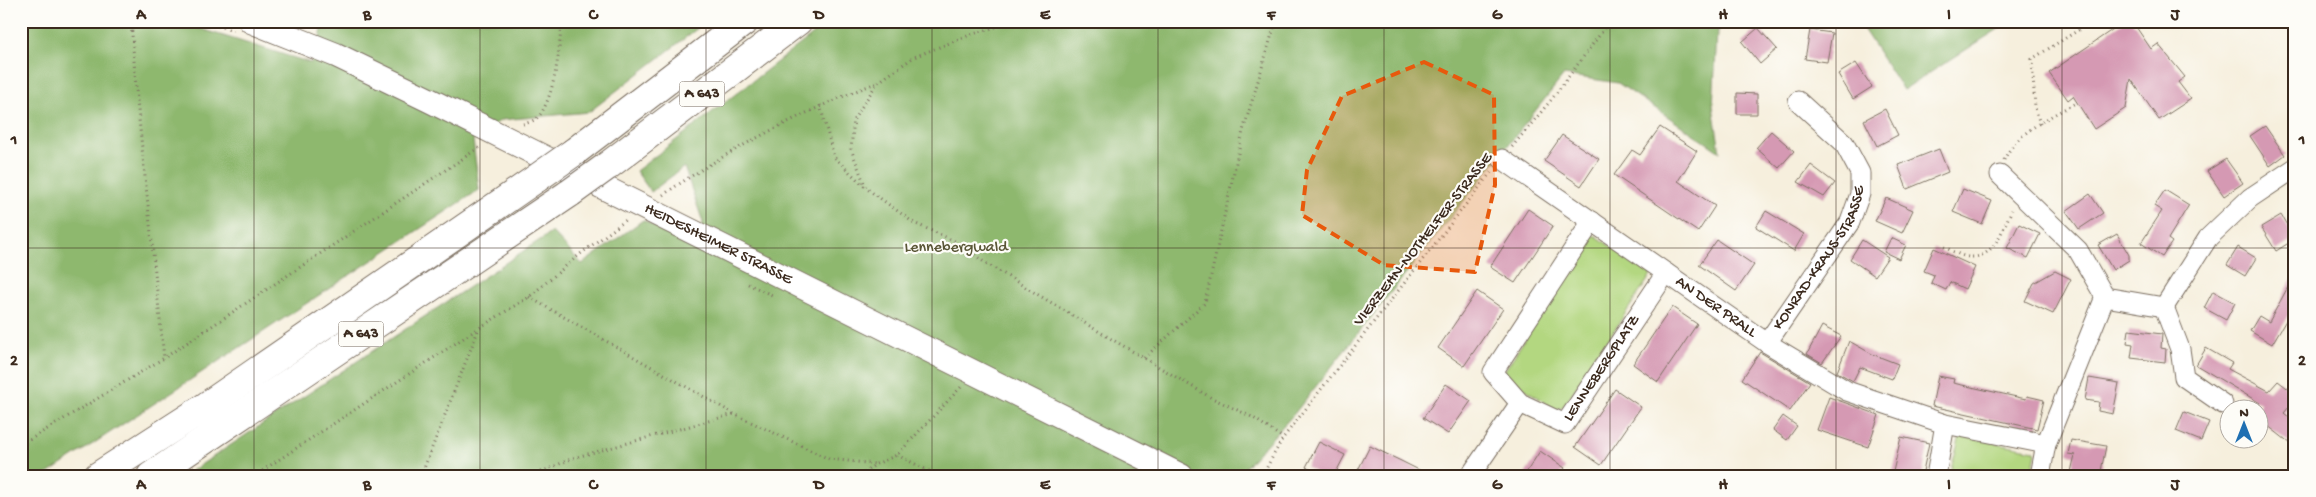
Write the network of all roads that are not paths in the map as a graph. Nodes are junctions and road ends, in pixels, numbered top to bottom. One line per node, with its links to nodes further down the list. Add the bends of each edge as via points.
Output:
1 (251, 21): 19 (main road, HEIDESHEIMER STRASSE, via 336,55 499,134)
2 (745, 21): 17 (highway, A 643, bridge, via 574,152 202,409)
3 (798, 21): 18 (highway, A 643, bridge, via 570,193)
4 (1798, 101): 12 (street, KONRAD-KRAUS-STRASSE, via 1844,143 1860,173 1860,194 1850,222)
5 (1502, 159): 8 (street, AN DER PRALL)
6 (2295, 168): 11 (street, via 2250,198 2208,238)
7 (2000, 175): 10 (street, via 2078,250)
8 (1592, 221): 9 (street, AN DER PRALL); 14 (street, LENNEBERGPLATZ, via 1493,372)
9 (1666, 272): 12 (street, AN DER PRALL); 14 (street, LENNEBERGPLATZ, via 1565,424)
10 (2105, 297): 11 (street); 16 (street)
11 (2164, 307): 13 (street, via 2180,349 2184,377)
12 (1767, 343): 15 (street, AN DER PRALL, via 1848,391)
13 (2218, 401)
14 (1520, 403): 20 (street)
15 (1945, 424): 16 (street, AN DER PRALL); 21 (street)
16 (2046, 444): 22 (street)
17 (98, 476)
18 (151, 476)
19 (1181, 476)
20 (1470, 476)
21 (1936, 476)
22 (2040, 476)

